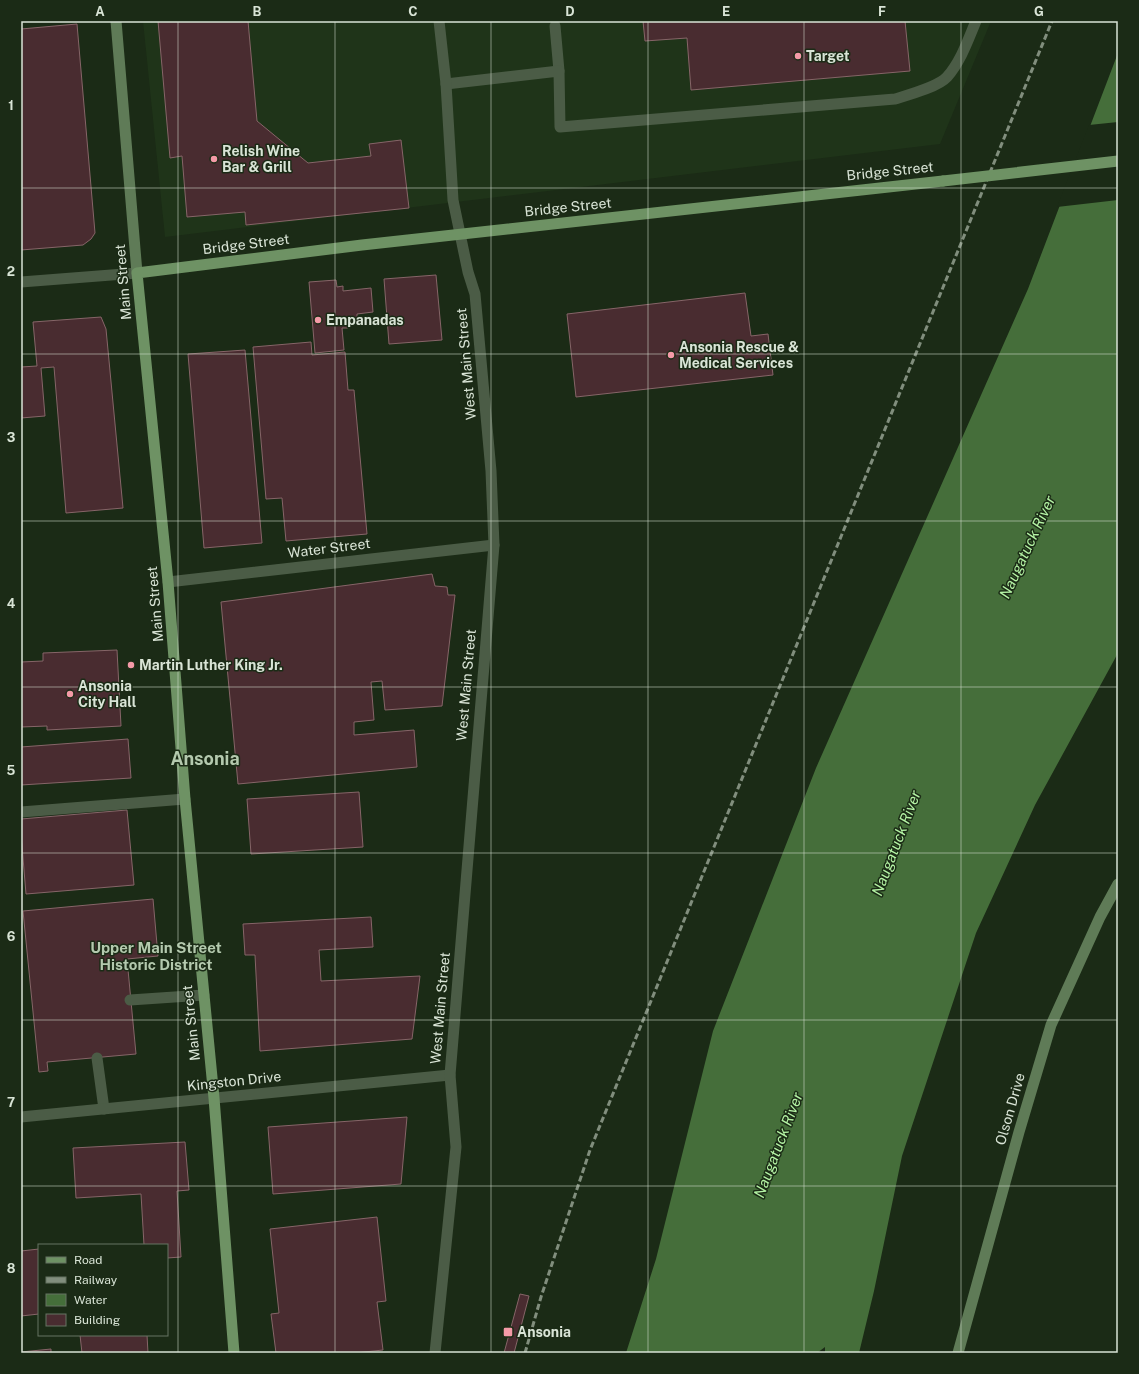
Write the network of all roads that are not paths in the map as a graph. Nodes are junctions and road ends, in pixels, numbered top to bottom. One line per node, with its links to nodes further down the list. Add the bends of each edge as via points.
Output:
1 (116, 21): 9 (main road, Main Street)
2 (439, 21): 6 (street, West Main Street)
3 (976, 21): 5 (street, via 964,51 946,78 924,90 895,99 560,126)
4 (555, 26): 5 (street)
5 (559, 72): 6 (street)
6 (446, 84): 8 (street, West Main Street, via 454,200)
7 (1118, 161): 8 (main road, Bridge Street, bridge)
8 (460, 234): 9 (main road, Bridge Street); 11 (street, West Main Street, via 475,294 491,471)
9 (137, 273): 10 (street, Bridge Street); 12 (main road, Main Street)
10 (21, 282)
11 (494, 545): 12 (street, Water Street); 19 (street, West Main Street)
12 (168, 582): 13 (main road, Main Street)
13 (184, 798): 14 (street); 16 (main road, Main Street)
14 (21, 812)
15 (1118, 884): 25 (main road, Olson Drive, via 1100,917 1051,1025)
16 (204, 995): 17 (street); 20 (main road, Main Street)
17 (130, 1000)
18 (97, 1058): 21 (street)
19 (450, 1075): 20 (street, Kingston Drive); 24 (street, West Main Street, via 456,1147)
20 (214, 1098): 21 (street, Kingston Drive); 23 (main road, Main Street)
21 (104, 1109): 22 (street, Kingston Drive)
22 (21, 1117)
23 (234, 1353)
24 (435, 1353)
25 (958, 1353)

